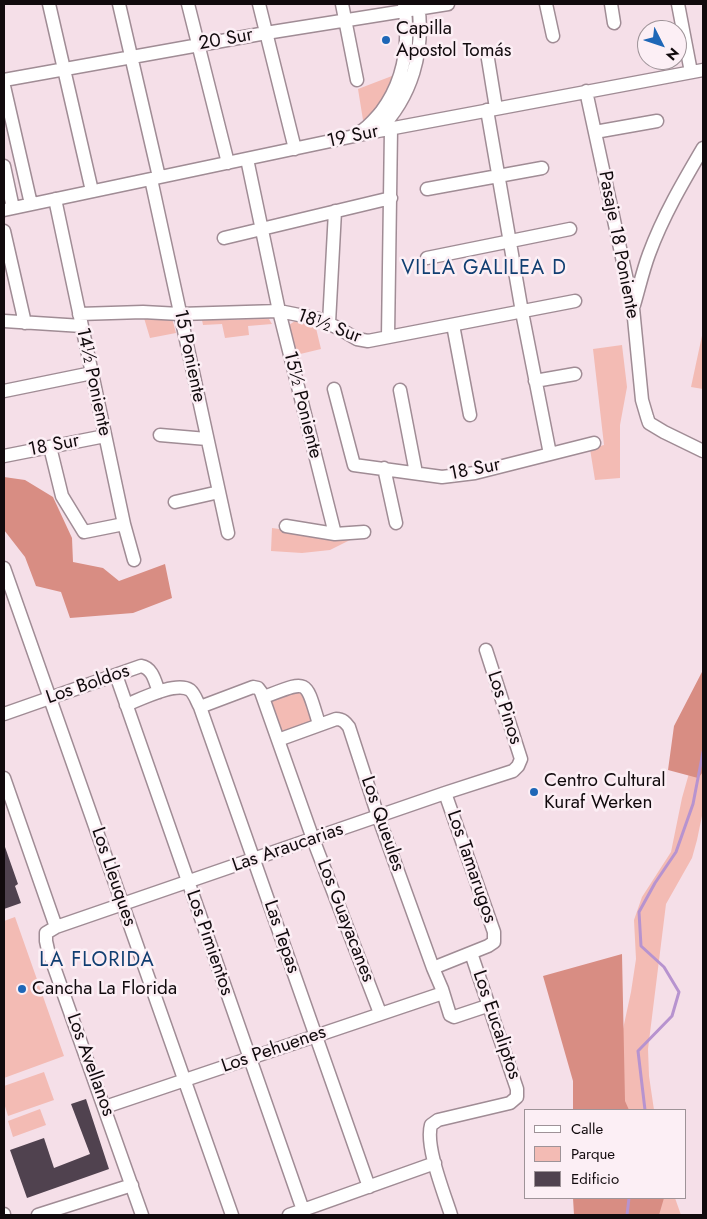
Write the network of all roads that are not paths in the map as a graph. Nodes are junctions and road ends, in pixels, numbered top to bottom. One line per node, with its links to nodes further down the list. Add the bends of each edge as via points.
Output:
1 (49, 4): 19 (street)
2 (119, 4): 17 (street, 15 Poniente)
3 (188, 4): 16 (street)
4 (259, 4): 14 (street)
5 (342, 4): 12 (street)
6 (448, 4): 10 (street, 20 Sur)
7 (546, 4): 15 (street)
8 (610, 4): 13 (street)
9 (678, 4): 20 (street)
10 (418, 6): 11 (street, 20 Sur); 28 (street, via 419,48 414,74 402,100)
11 (405, 7): 12 (street, 20 Sur); 30 (street, via 407,51 397,85 378,115)
12 (345, 20): 14 (street, 20 Sur); 22 (street)
13 (614, 23)
14 (266, 32): 16 (street, 20 Sur); 32 (street)
15 (553, 36)
16 (198, 44): 17 (street, 20 Sur); 34 (street)
17 (131, 56): 19 (street, 20 Sur); 38 (street, 15 Poniente)
18 (488, 59): 25 (street)
19 (64, 69): 21 (street, 20 Sur); 40 (street)
20 (697, 71): 24 (street, 19 Sur)
21 (4, 80)
22 (357, 80)
23 (4, 86): 43 (street)
24 (586, 92): 25 (street, 19 Sur); 29 (street, Pasaje 18 Poniente)
25 (492, 109): 27 (street, 19 Sur); 37 (street)
26 (657, 121): 29 (street)
27 (391, 129): 28 (street, 19 Sur); 41 (street)
28 (378, 131): 30 (street, 19 Sur)
29 (595, 132): 53 (street, Pasaje 18 Poniente)
30 (351, 137): 32 (street, 19 Sur)
31 (703, 148): 53 (street, via 662,224)
32 (295, 149): 33 (street, 19 Sur)
33 (247, 159): 34 (street, 19 Sur); 46 (street, 15½ Poniente)
34 (228, 163): 38 (street, 19 Sur)
35 (4, 166): 44 (street)
36 (542, 168): 37 (street)
37 (498, 176): 39 (street); 50 (street)
38 (155, 178): 40 (street, 19 Sur); 56 (street, 15 Poniente)
39 (427, 189)
40 (92, 191): 42 (street, 19 Sur)
41 (390, 198): 45 (street); 62 (street)
42 (55, 199): 43 (street, 19 Sur); 57 (street, 14½ Poniente)
43 (31, 204): 44 (street, 19 Sur)
44 (8, 209)
45 (335, 211): 46 (street); 60 (street)
46 (261, 228): 49 (street); 54 (street, 15½ Poniente)
47 (570, 229): 50 (street)
48 (4, 231): 59 (street)
49 (224, 238)
50 (510, 242): 51 (street); 55 (street)
51 (427, 258)
52 (575, 301): 55 (street, 18½ Sur)
53 (633, 308): 75 (street, Pasaje 18 Poniente, via 642,400 649,423)
54 (279, 311): 56 (street, 18½ Sur); 60 (street, 18½ Sur); 87 (street, 15½ Poniente)
55 (522, 312): 61 (street, 18½ Sur); 65 (street)
56 (180, 314): 57 (street, 18½ Sur, via 143,312); 72 (street, 15 Poniente)
57 (80, 320): 59 (street, 18½ Sur); 63 (street, 14½ Poniente)
58 (4, 321): 59 (street, 18½ Sur)
59 (25, 323)
60 (329, 323): 62 (street, 18½ Sur, via 357,339 373,341)
61 (453, 325): 62 (street, 18½ Sur); 69 (street)
62 (388, 338)
63 (92, 373): 68 (street); 71 (street, 14½ Poniente)
64 (575, 374): 65 (street)
65 (535, 381): 76 (street)
66 (334, 389): 78 (street, 18 Sur, via 354,465)
67 (400, 390): 79 (street)
68 (4, 391)
69 (470, 416)
70 (160, 435): 72 (street)
71 (105, 436): 74 (street, 18 Sur); 83 (street, 14½ Poniente)
72 (207, 439): 80 (street, 15 Poniente)
73 (594, 442): 76 (street, 18 Sur)
74 (50, 447): 77 (street, 18 Sur); 83 (street, via 62,496 84,532)
75 (703, 450)
76 (550, 454): 79 (street, 18 Sur, via 453,477)
77 (4, 456)
78 (384, 468): 79 (street, 18 Sur); 82 (street)
79 (416, 473)
80 (219, 492): 81 (street); 86 (street, 15 Poniente)
81 (175, 502)
82 (396, 523)
83 (124, 524): 88 (street, 14½ Poniente)
84 (286, 526): 87 (street)
85 (364, 532): 87 (street)
86 (228, 533)
87 (335, 534)
88 (134, 560)
89 (4, 568): 94 (street, Los Lleuques)
90 (486, 650): 100 (street, Los Pinos, via 521,759)
91 (116, 675): 92 (street, Los Boldos, via 140,666 146,667 152,673); 94 (street, Los Boldos); 95 (street, Los Pimientos)
92 (158, 692): 95 (street); 96 (street, Las Tepas, via 177,687 189,689)
93 (261, 693): 96 (street, via 254,687); 98 (street, via 305,686); 99 (street, Los Guayacanes)
94 (50, 698): 97 (street, Los Boldos); 107 (street, Los Lleuques)
95 (126, 705): 106 (street, Los Pimientos)
96 (200, 707): 105 (street, Las Tepas)
97 (4, 714)
98 (319, 724): 99 (street, Los Queules); 103 (street, Los Queules, via 340,719 349,727)
99 (278, 740): 104 (street, Los Guayacanes)
100 (518, 766): 102 (street, Las Araucarias, via 512,771)
101 (4, 778): 108 (street)
102 (445, 793): 103 (street, Las Araucarias); 109 (street, Los Tamarugos, via 494,932 494,942)
103 (378, 816): 104 (street, Las Araucarias); 110 (street, Los Queules)
104 (313, 839): 105 (street, Las Araucarias); 113 (street, Los Guayacanes)
105 (254, 860): 106 (street, Las Araucarias); 114 (street, Las Tepas)
106 (188, 882): 107 (street, Las Araucarias); 115 (street, Los Pimientos)
107 (123, 904): 108 (street, Las Araucarias); 116 (street, Los Lleuques)
108 (56, 927): 117 (street, Los Avellanos, via 46,933 48,950)
109 (471, 953): 110 (street); 112 (street, Los Eucaliptos)
110 (433, 968): 111 (street, Los Queules)
111 (443, 993): 112 (street, Los Queules, via 450,1015 454,1017); 113 (street, Los Pehuenes)
112 (490, 1005): 118 (street, Los Eucaliptos, via 517,1097 510,1103 431,1124 428,1132)
113 (380, 1014): 114 (street, Los Pehuenes)
114 (316, 1035): 115 (street, Los Pehuenes); 120 (street, Las Tepas)
115 (250, 1058): 116 (street, Los Pehuenes); 121 (street, Los Pimientos)
116 (184, 1080): 117 (street, Los Pehuenes); 124 (street, Los Lleuques)
117 (105, 1108): 119 (street, Los Avellanos)
118 (434, 1163): 120 (street); 126 (street)
119 (132, 1185): 122 (street); 123 (street, Los Avellanos)
120 (369, 1187): 121 (street)
121 (303, 1210): 125 (street)
122 (38, 1215)
123 (142, 1215)
124 (232, 1215)
125 (290, 1215)
126 (451, 1215)

